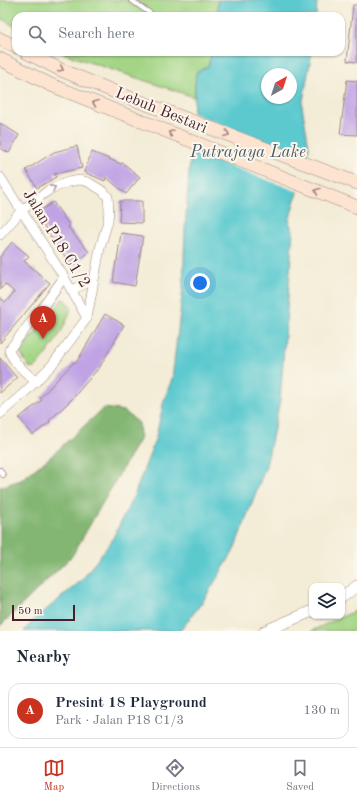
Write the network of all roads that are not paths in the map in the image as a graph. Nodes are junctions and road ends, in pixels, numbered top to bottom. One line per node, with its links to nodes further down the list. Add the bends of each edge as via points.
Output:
1 (131, 0): 2 (lane)
2 (148, 12)
3 (0, 39): 4 (main road)
4 (12, 45)
5 (34, 56): 8 (main road, Lebuh Bestari, one-way to 8, via 125,96)
6 (0, 59): 9 (main road, Lebuh Bestari, one-way to 6, via 51,85)
7 (0, 178): 10 (street, Jalan P18 C1/2)
8 (357, 183)
9 (355, 206)
10 (21, 211): 11 (street); 12 (street, one-way to 12, via 49,190 68,182 88,182 103,191 108,198 109,209); 13 (street, Jalan P18 C1/2)
11 (0, 235)
12 (95, 276): 14 (street); 15 (street)
13 (64, 277): 14 (street, Jalan P18 C1/2); 16 (street, via 9,350 17,363)
14 (71, 290): 15 (street, Jalan P18 C1/2)
15 (87, 318): 16 (street)
16 (36, 382): 17 (street)
17 (0, 414)
18 (0, 470): 19 (lane)
19 (3, 476)
20 (357, 586): 22 (street)
21 (357, 595): 23 (street)
22 (345, 596)
23 (345, 597)
24 (309, 612): 25 (street)
25 (265, 631)

